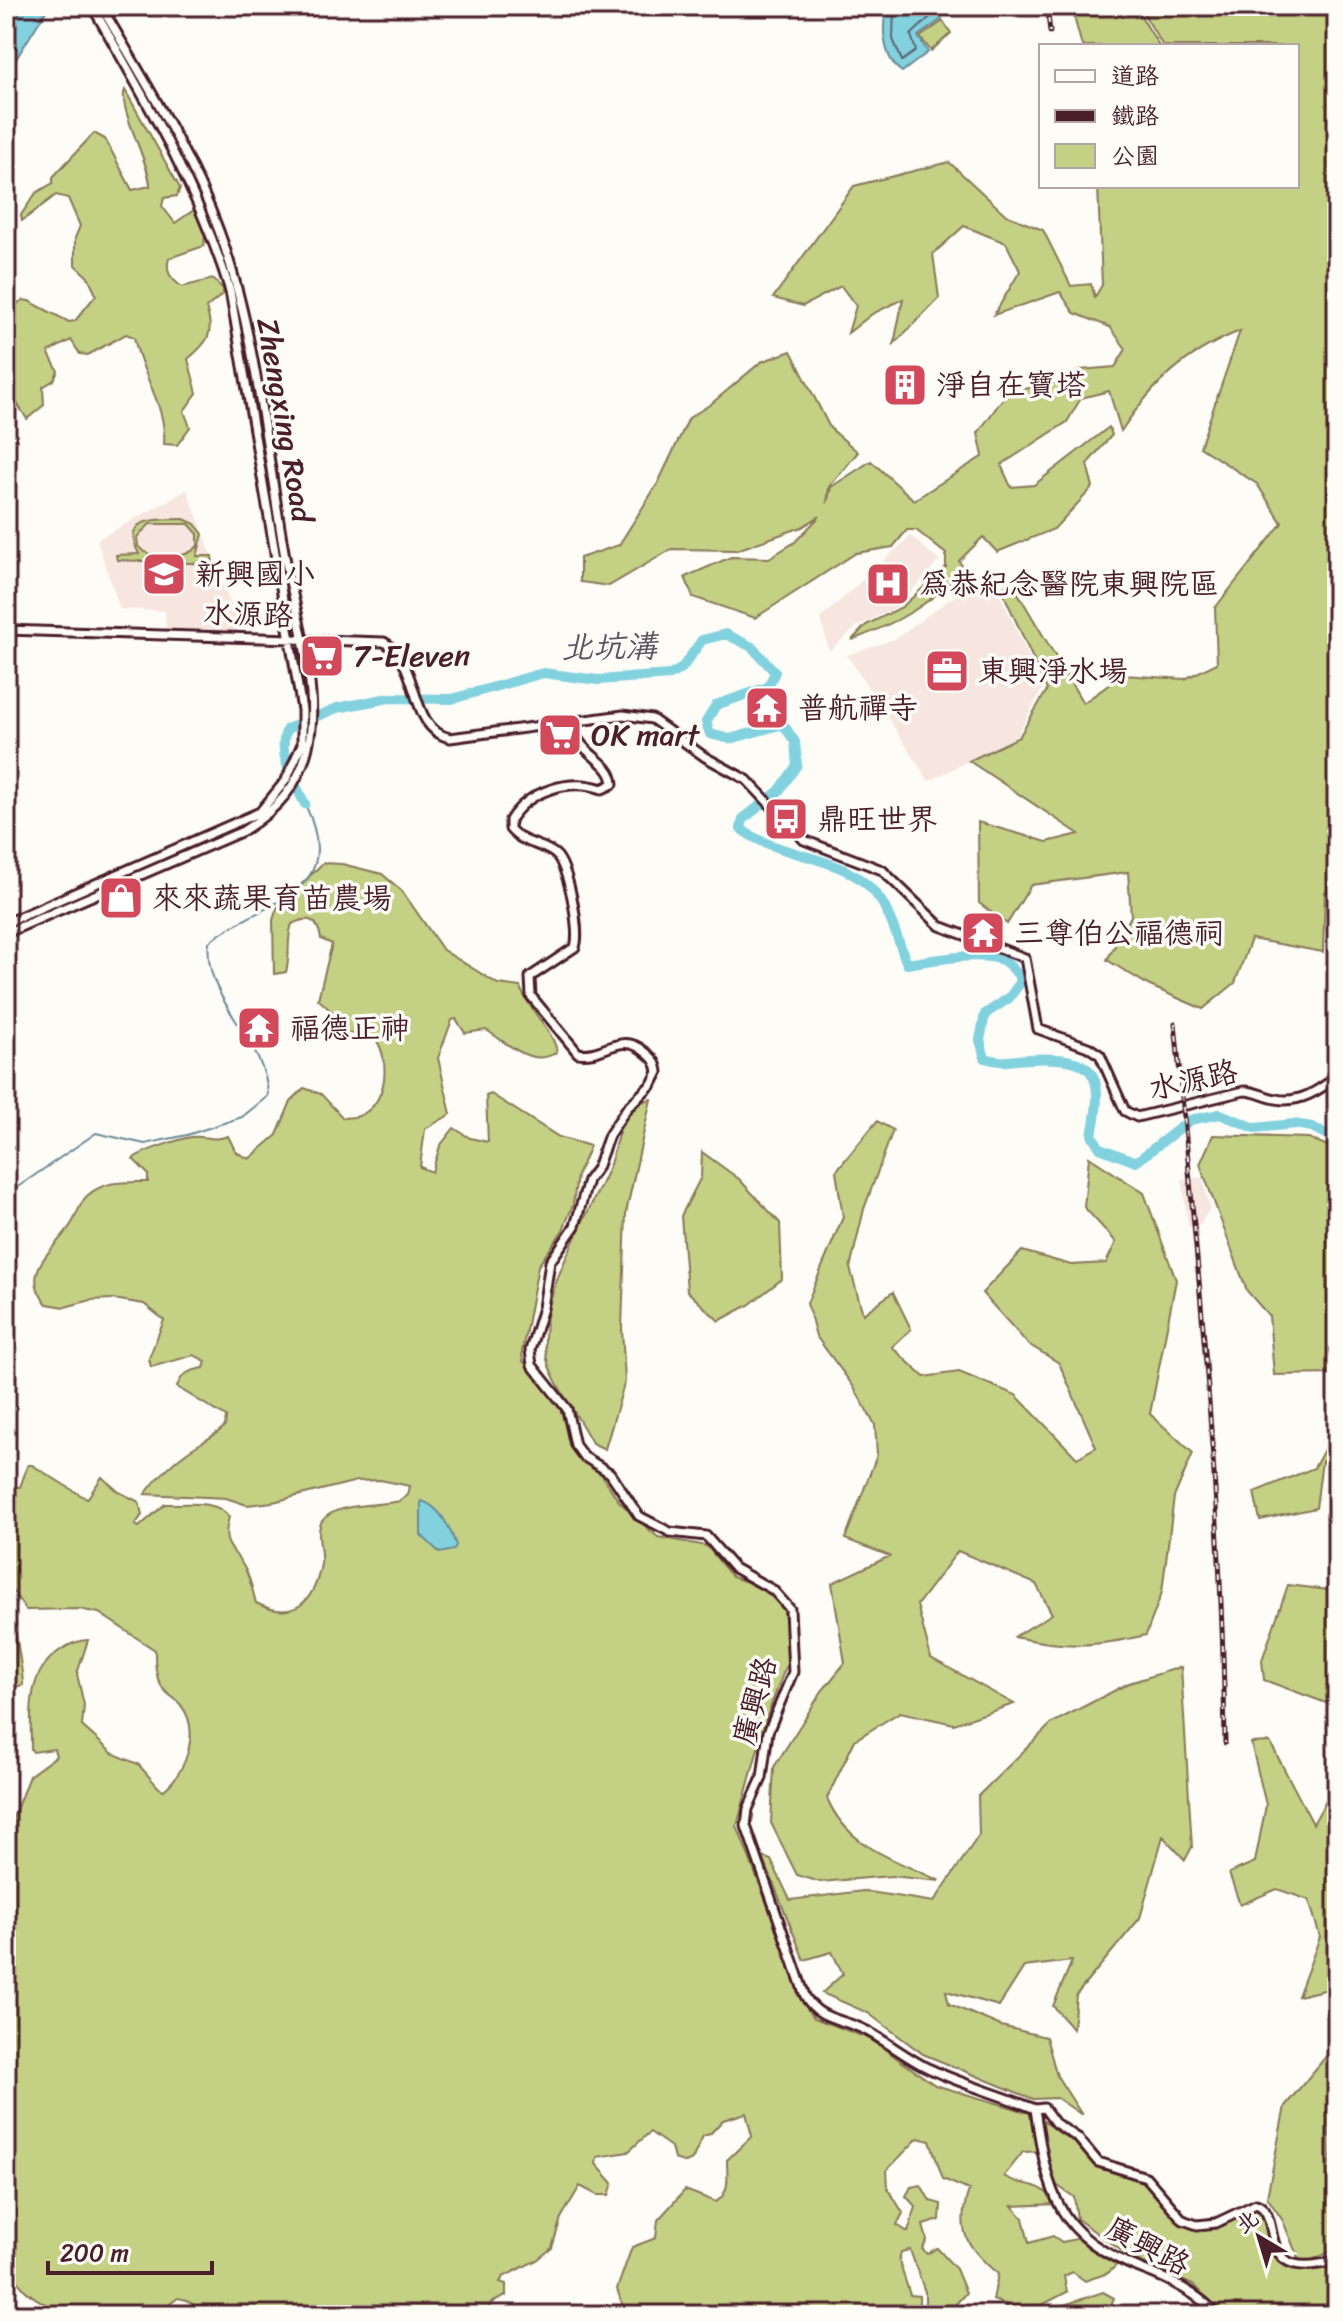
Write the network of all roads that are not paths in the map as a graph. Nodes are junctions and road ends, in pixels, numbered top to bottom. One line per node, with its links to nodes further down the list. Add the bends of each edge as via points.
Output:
1 (92, 6): 3 (street)
2 (101, 6): 3 (street)
3 (144, 90): 5 (street, Zhengxing Road, via 212,231 230,291); 6 (street, Zhengxing Road, via 196,177 220,233 249,347)
4 (6, 630): 5 (street, 水源路)
5 (292, 640): 6 (street, 水源路); 8 (street, Zhengxing Road)
6 (302, 640): 7 (street, 水源路, via 384,642 398,654 431,728 450,738); 8 (street, Zhengxing Road, via 311,710)
7 (572, 721): 11 (street, 水源路, via 623,715 652,719 705,757 735,771 804,840 882,870 940,926 1022,956 1029,965 1038,1029 1100,1055 1125,1111 1137,1117 1244,1091 1273,1099 1302,1098); 12 (street, 廣興路, via 575,739 610,773 613,784 602,789 561,786 535,796 510,820 516,835 557,855 574,910 575,947 530,977 531,996 572,1049 592,1054 619,1042 630,1043 648,1054 658,1072 609,1135 575,1226 550,1262 532,1365 567,1409 575,1445 610,1473 639,1516 670,1532 706,1536 734,1568 773,1590 790,1609 793,1672 768,1732 762,1778 746,1826 812,2009 866,2030 929,2069)
8 (307, 726): 9 (street, Zhengxing Road, via 276,795 248,819); 10 (street, Zhengxing Road, via 301,771 269,815)
9 (6, 923)
10 (6, 933)
11 (1337, 1076)
12 (1035, 2109): 13 (street, via 1044,2108 1098,2162 1146,2177 1183,2220 1216,2223 1256,2204 1266,2212 1275,2248 1286,2261); 14 (street, 廣興路, via 1061,2212 1077,2232 1116,2258 1165,2278)
13 (1337, 2260)
14 (1217, 2315)

